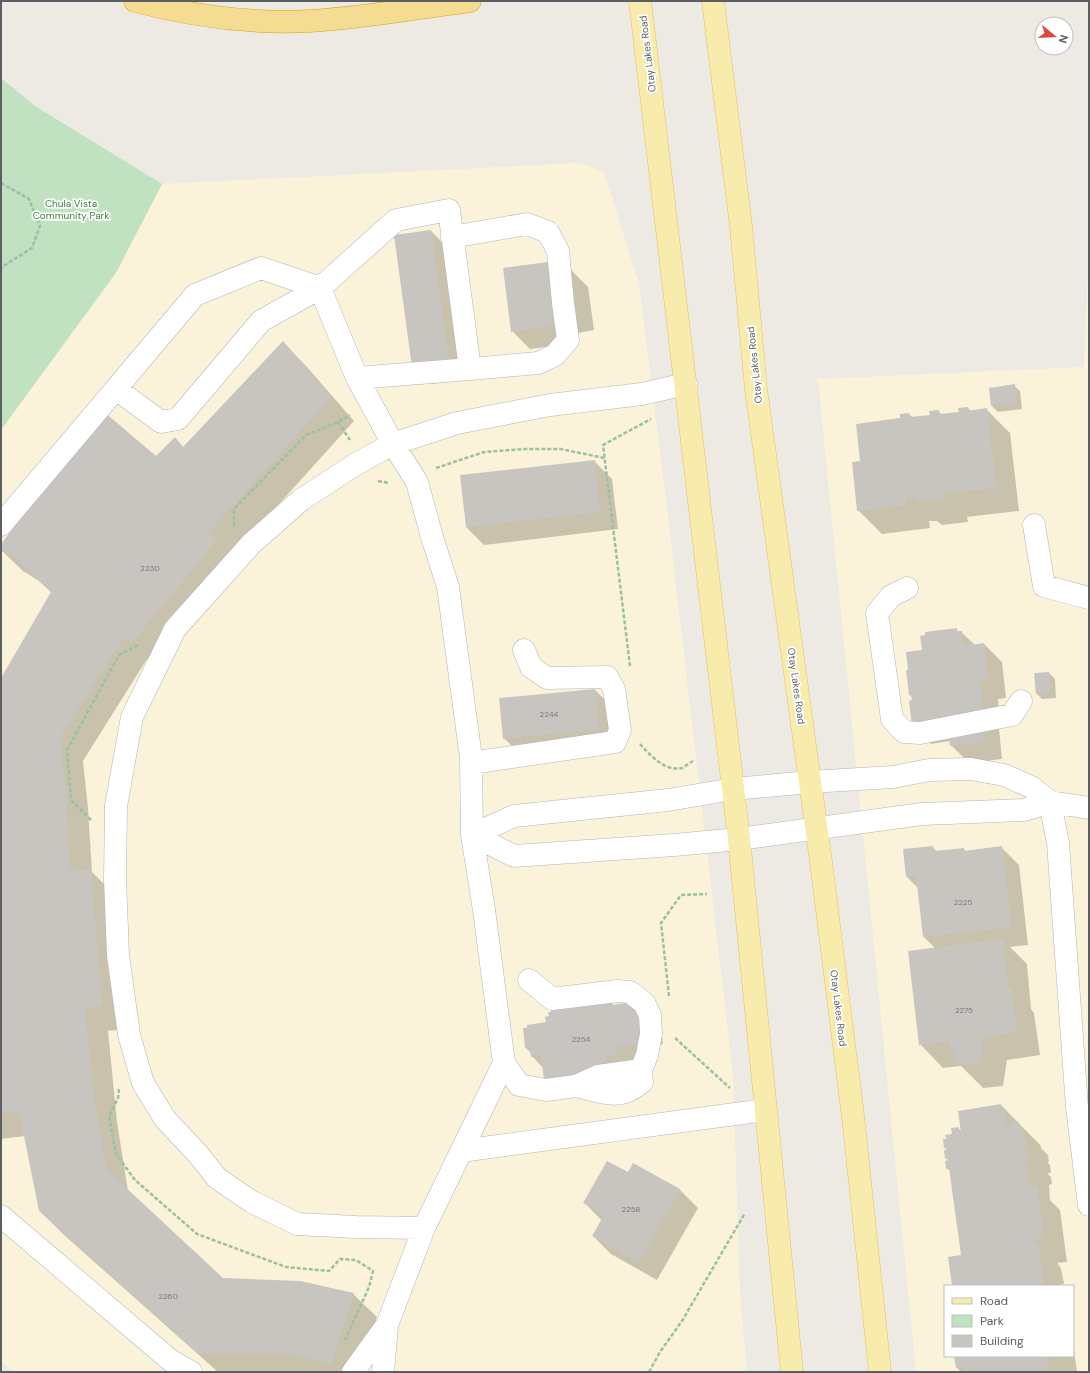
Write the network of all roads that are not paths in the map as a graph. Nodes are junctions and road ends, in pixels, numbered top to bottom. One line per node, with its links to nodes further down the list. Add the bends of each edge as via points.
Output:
1 (136, 1): 2 (highway, via 194,14 277,22 348,18)
2 (470, 1)
3 (640, 1): 9 (main road, Otay Lakes Road)
4 (713, 1): 19 (main road, Otay Lakes Road, via 741,226 756,389)
5 (452, 237): 6 (lane, via 449,210 396,220); 7 (lane); 7 (lane, via 527,224 548,232 558,251 568,340 555,355 538,363)
6 (320, 288): 8 (lane); 10 (lane, via 261,268 194,295); 10 (lane, via 260,322 178,419 161,422)
7 (470, 369): 8 (lane)
8 (357, 378): 11 (lane)
9 (686, 384): 11 (lane, via 642,394 550,405 465,422); 20 (main road, Otay Lakes Road)
10 (116, 389): 12 (lane)
11 (393, 444): 18 (lane, via 417,482 448,587); 33 (lane, via 356,464 301,500 251,544 175,629 132,717 116,806 118,955 129,1035 143,1084 165,1119 217,1178 252,1202 297,1224)
12 (1, 525)
13 (1034, 525): 15 (lane, via 1044,586)
14 (907, 588): 17 (lane, via 891,596 877,613 892,719 904,732 920,733 1012,715)
15 (1089, 598)
16 (524, 650): 18 (lane, via 530,667 547,678 607,677 614,688 620,730 615,742)
17 (1021, 701)
18 (471, 763): 24 (lane)
19 (810, 782): 20 (lane); 21 (lane, via 893,777 929,770 971,769 1004,775 1031,787); 23 (main road, Otay Lakes Road)
20 (733, 789): 24 (lane, via 668,800 514,816); 25 (main road, Otay Lakes Road)
21 (1050, 802): 22 (lane); 23 (lane, via 1024,810 922,814); 28 (lane, via 1058,843)
22 (1089, 808)
23 (816, 829): 25 (lane); 39 (main road, Otay Lakes Road, via 852,1108)
24 (472, 835): 25 (lane, via 514,856); 27 (lane)
25 (739, 839): 29 (main road, Otay Lakes Road)
26 (529, 980): 27 (lane, via 552,999 617,991 630,992 644,1003 650,1015 651,1034 641,1070 642,1082 633,1090 618,1095 576,1086 546,1090 519,1085)
27 (504, 1063): 30 (lane)
28 (1083, 1107): 31 (lane)
29 (765, 1110): 30 (lane); 38 (main road, Otay Lakes Road)
30 (461, 1152): 33 (lane)
31 (1089, 1204)
32 (1, 1216): 35 (lane, via 170,1360)
33 (424, 1228): 34 (lane)
34 (387, 1325): 36 (lane); 37 (lane)
35 (191, 1372)
36 (353, 1372)
37 (383, 1372)
38 (792, 1372)
39 (880, 1372)

